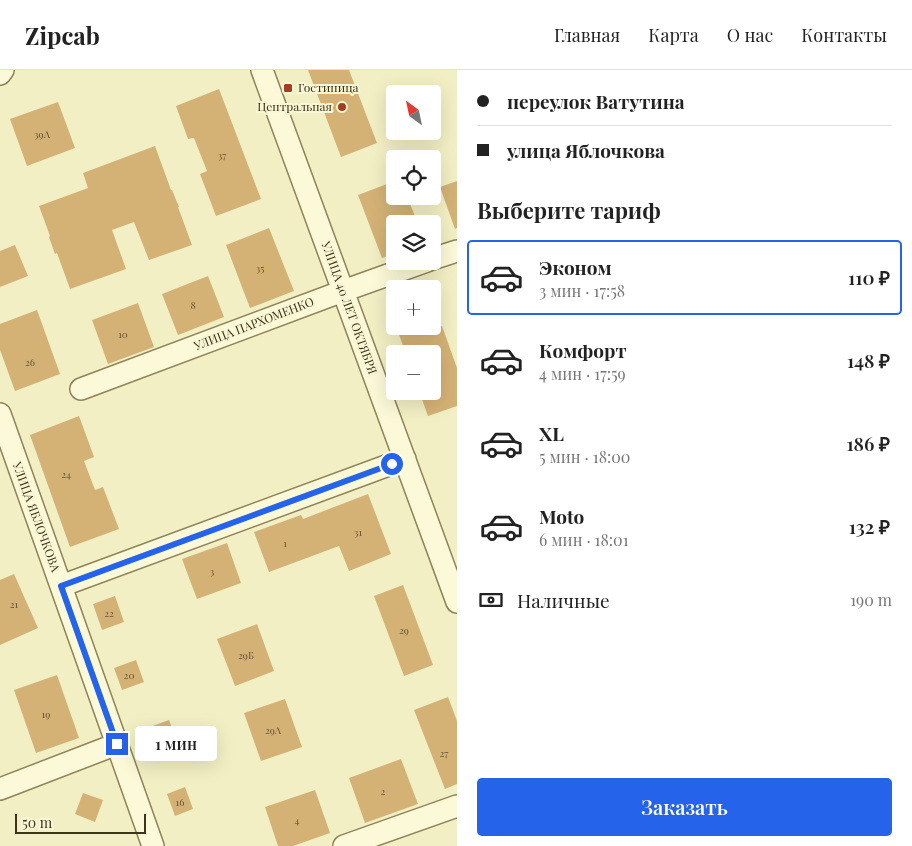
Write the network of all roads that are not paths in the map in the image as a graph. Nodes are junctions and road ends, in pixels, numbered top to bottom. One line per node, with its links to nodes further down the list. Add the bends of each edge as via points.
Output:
1 (3, 70): 3 (street)
2 (262, 70): 7 (street, УЛИЦА 40 ЛЕТ ОКТЯБРЯ)
3 (0, 74)
4 (457, 251): 5 (street)
5 (441, 256)
6 (402, 270): 7 (street, УЛИЦА ПАРХОМЕНКО)
7 (343, 291): 8 (street, УЛИЦА ПАРХОМЕНКО); 10 (street, УЛИЦА 40 ЛЕТ ОКТЯБРЯ)
8 (81, 389)
9 (0, 414): 11 (street, УЛИЦА ЯБЛОЧКОВА)
10 (405, 459): 11 (street); 12 (street, УЛИЦА 40 ЛЕТ ОКТЯБРЯ)
11 (61, 586): 13 (street, УЛИЦА ЯБЛОЧКОВА)
12 (457, 602)
13 (117, 744): 14 (street); 16 (street, УЛИЦА ЯБЛОЧКОВА)
14 (0, 789)
15 (457, 806): 17 (street)
16 (153, 846)
17 (344, 846)

